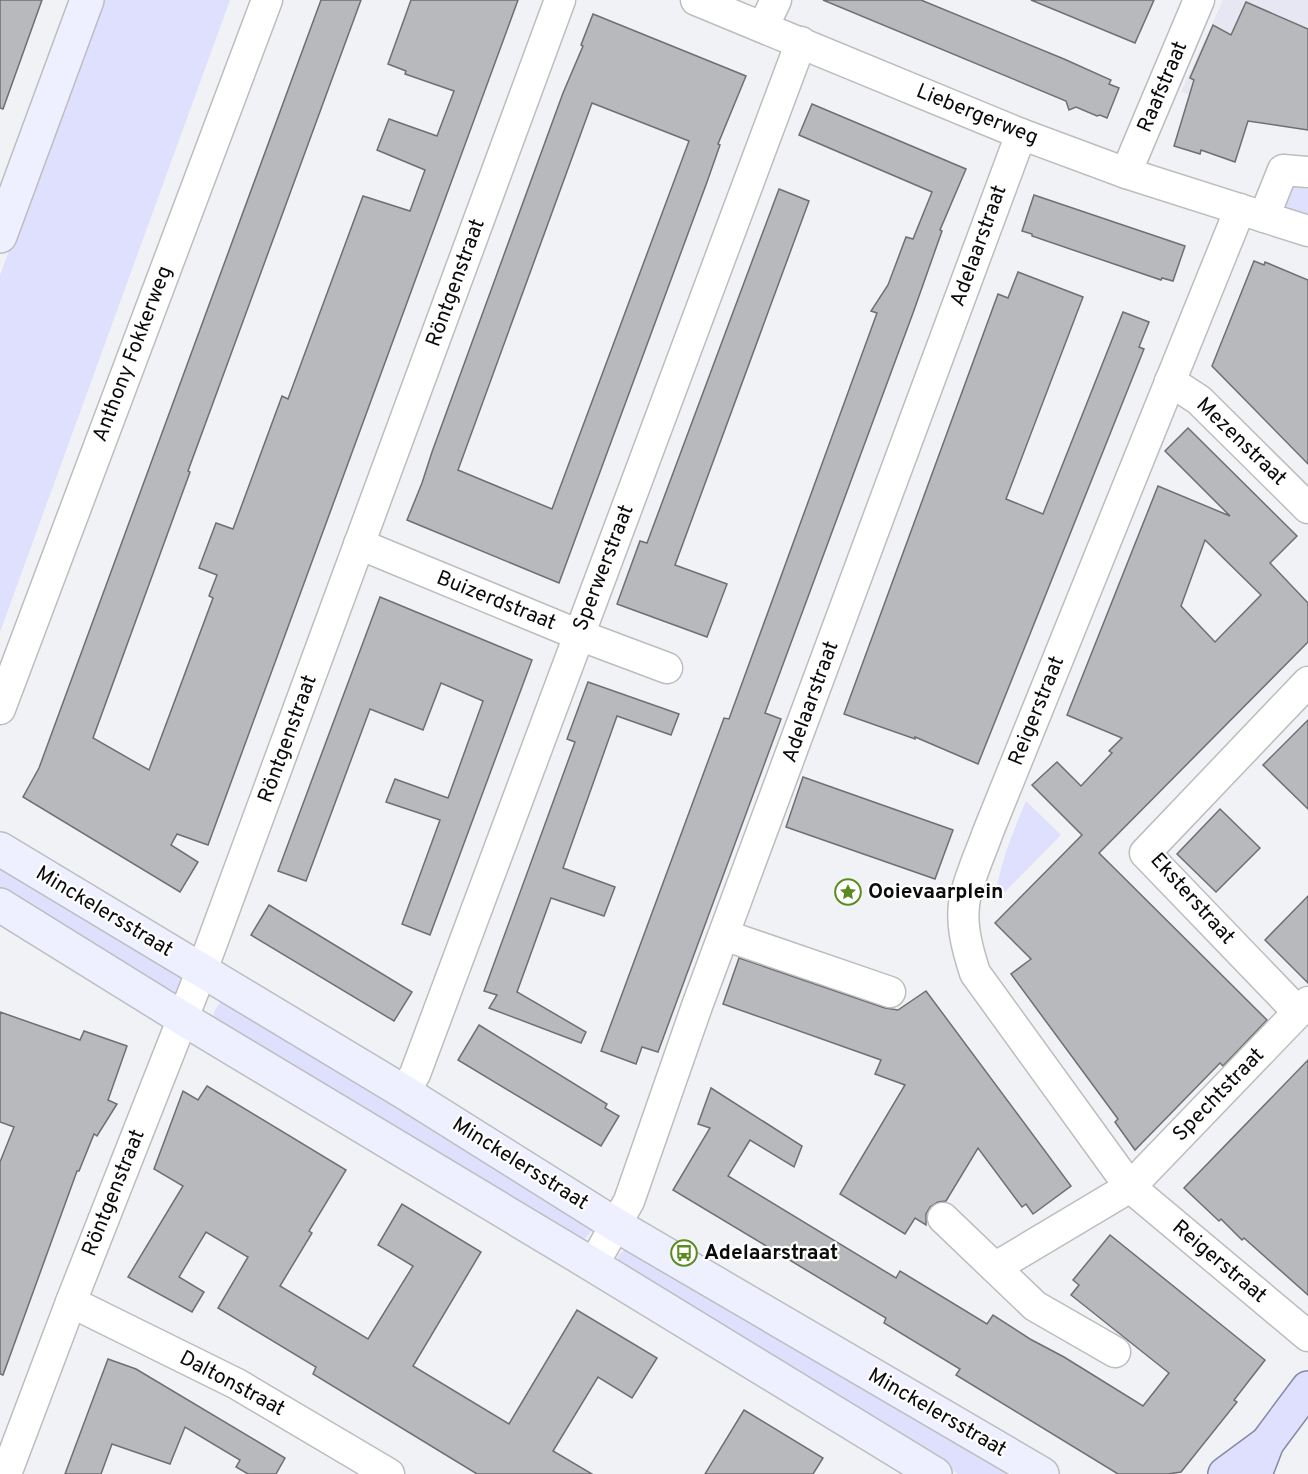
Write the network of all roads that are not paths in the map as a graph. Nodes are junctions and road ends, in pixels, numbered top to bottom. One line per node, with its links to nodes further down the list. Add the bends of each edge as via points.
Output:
1 (87, 0): 14 (main road)
2 (267, 0): 21 (street, Anthony Fokkerweg)
3 (560, 0): 17 (street, Röntgenstraat)
4 (696, 0): 7 (street, Liebergerweg)
5 (776, 0): 7 (street)
6 (1199, 0): 11 (street, Raafstraat)
7 (763, 27): 8 (street, Liebergerweg)
8 (801, 42): 9 (street, Liebergerweg); 18 (street, Sperwerstraat)
9 (1021, 134): 11 (street, Liebergerweg); 24 (street, Adelaarstraat)
10 (1308, 172): 12 (street, via 1283,170)
11 (1126, 173): 12 (street, Liebergerweg)
12 (1252, 213): 13 (street, Liebergerweg); 15 (street, Reigerstraat)
13 (1308, 231)
14 (0, 236)
15 (1170, 381): 16 (street, Mezenstraat, via 1199,400); 30 (street, Reigerstraat, via 991,825 966,895 964,921 975,973)
16 (1308, 508)
17 (359, 544): 18 (street, Buizerdstraat); 25 (street, Röntgenstraat)
18 (579, 635): 19 (street, Buizerdstraat); 29 (street, Sperwerstraat, via 419,1063)
19 (668, 668)
20 (1308, 682): 27 (street, Eksterstraat, via 1145,853)
21 (0, 709)
22 (0, 849): 25 (main road, Minckelersstraat)
23 (0, 905): 28 (main road)
24 (724, 935): 26 (street); 32 (street, Adelaarstraat, via 629,1201)
25 (202, 971): 28 (street, Röntgenstraat); 29 (main road, Minckelersstraat)
26 (890, 992)
27 (1303, 1007): 30 (street, Spechtstraat)
28 (182, 1018): 33 (main road); 35 (street, Röntgenstraat)
29 (404, 1092): 32 (main road, Minckelersstraat)
30 (1130, 1187): 34 (street); 36 (street, Reigerstraat)
31 (943, 1218): 34 (street)
32 (616, 1225): 33 (street, Adelaarstraat); 43 (main road, Minckelersstraat)
33 (593, 1265): 42 (main road)
34 (996, 1267): 37 (street, via 1035,1306)
35 (71, 1302): 40 (street, Röntgenstraat); 41 (street, Daltonstraat, via 237,1384)
36 (1308, 1336)
37 (1115, 1352)
38 (1308, 1388): 39 (main road)
39 (1267, 1443): 44 (main road); 45 (main road)
40 (6, 1474)
41 (389, 1474)
42 (935, 1474)
43 (1042, 1474)
44 (1225, 1474)
45 (1255, 1474)

